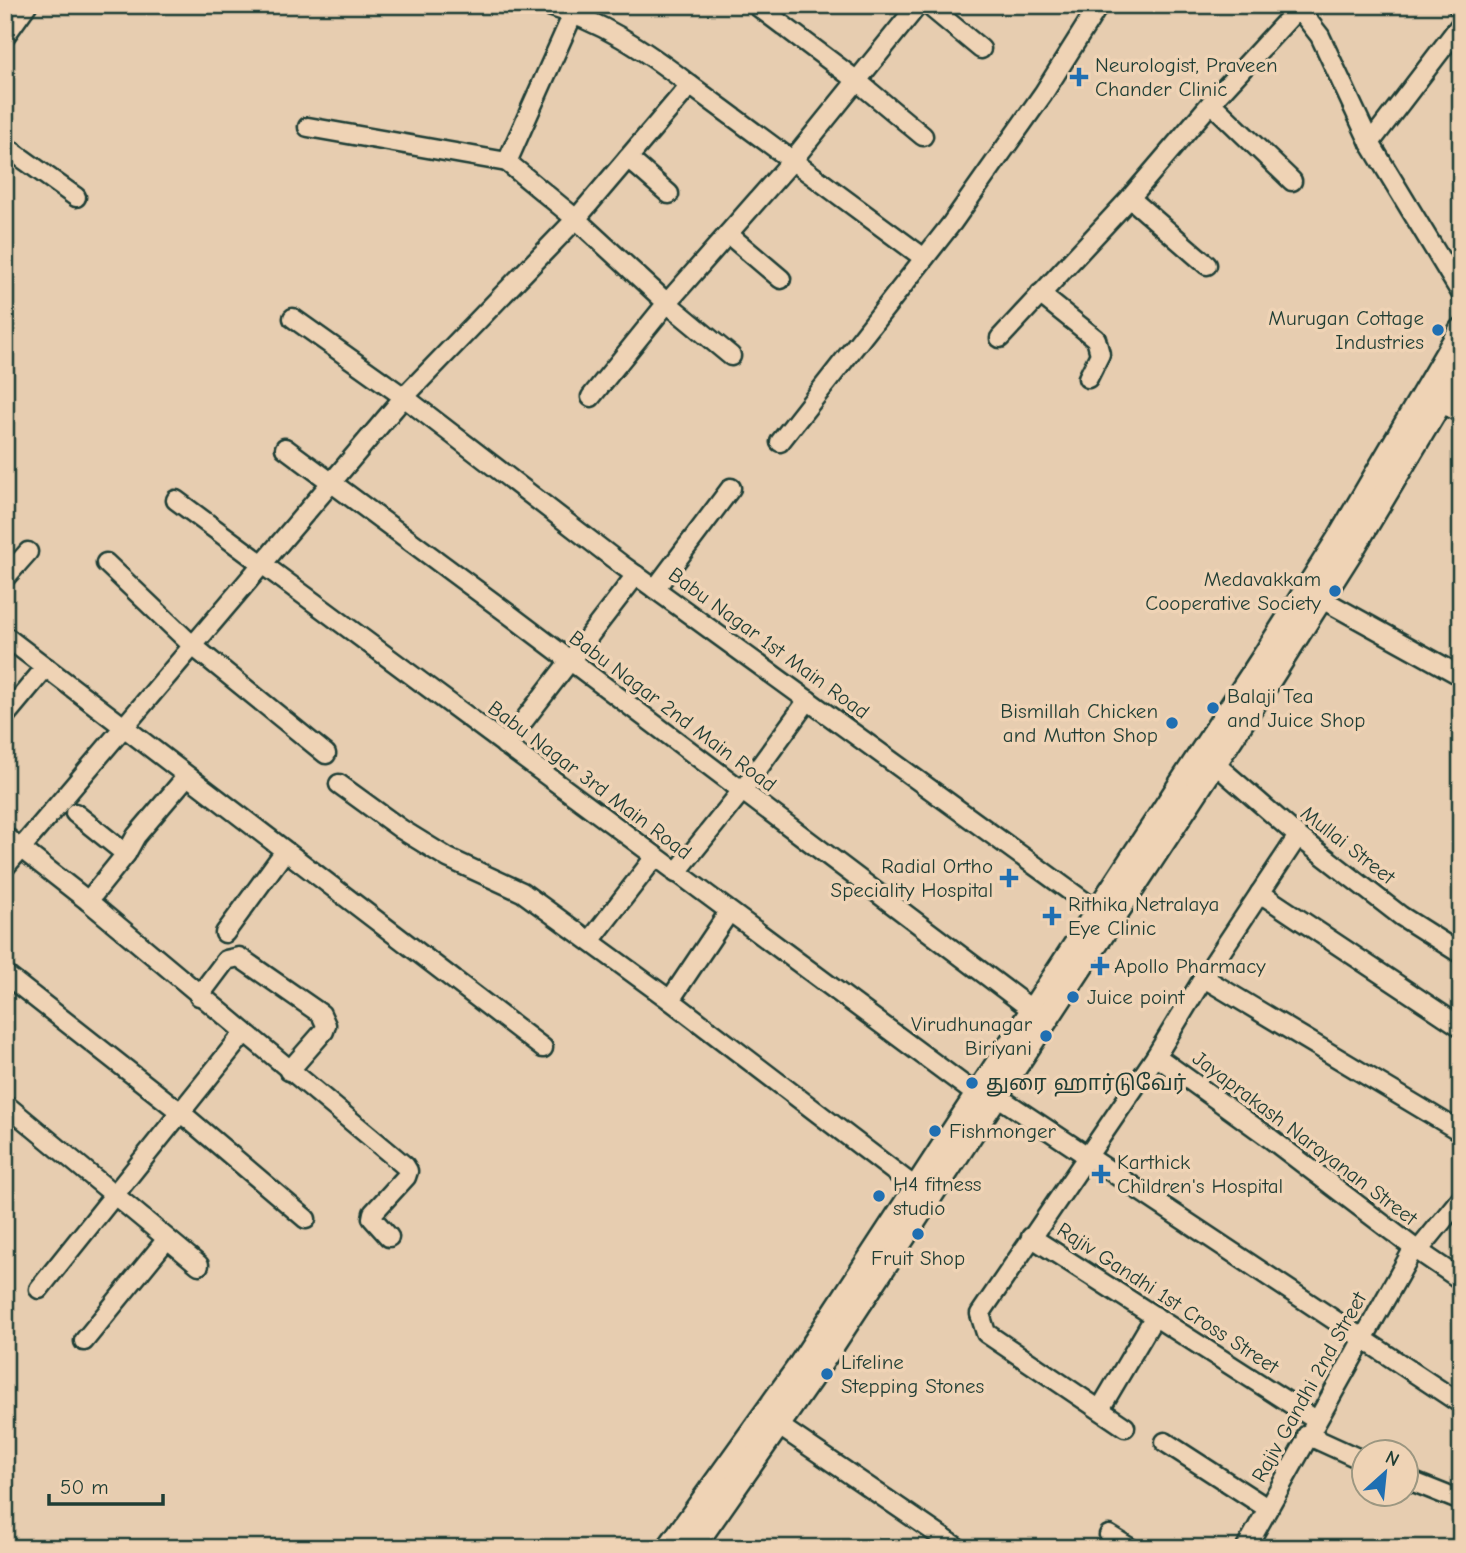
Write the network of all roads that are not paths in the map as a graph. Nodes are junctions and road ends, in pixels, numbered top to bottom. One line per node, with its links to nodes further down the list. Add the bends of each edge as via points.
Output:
1 (27, 5): 9 (street)
2 (547, 5): 7 (street)
3 (756, 5): 11 (street)
4 (918, 5): 11 (street)
5 (928, 5): 10 (street)
6 (1099, 5): 27 (street, via 1043,94)
7 (575, 9): 12 (street, via 649,53); 20 (street)
8 (1461, 24): 16 (street)
9 (5, 36)
10 (981, 49)
11 (857, 81): 15 (street); 19 (street)
12 (690, 85): 18 (street); 19 (street)
13 (1211, 103): 16 (street, via 1292,15 1302,13 1320,36); 21 (street); 24 (street)
14 (309, 127): 20 (street)
15 (923, 136)
16 (1370, 144): 30 (street)
17 (5, 146): 23 (street)
18 (628, 158): 22 (street); 25 (street)
19 (792, 161): 26 (street); 27 (street)
20 (507, 162): 25 (street)
21 (1292, 181)
22 (669, 194)
23 (76, 197)
24 (1130, 198): 28 (street); 31 (street)
25 (576, 219): 32 (street); 39 (street)
26 (728, 234): 29 (street); 32 (street)
27 (924, 258): 43 (street)
28 (1207, 265)
29 (781, 279)
30 (1461, 293)
31 (1040, 294): 35 (street); 38 (street, via 1096,340 1100,354)
32 (667, 303): 36 (street); 40 (street)
33 (293, 318): 39 (street, Babu Nagar 1st Main Road)
34 (1461, 330): 41 (main road)
35 (1000, 338)
36 (731, 356)
37 (1461, 368): 41 (main road)
38 (1088, 378)
39 (404, 397): 45 (street); 51 (street, Babu Nagar 1st Main Road)
40 (592, 397)
41 (1431, 398): 42 (street); 54 (main road)
42 (1461, 413)
43 (780, 442)
44 (285, 448): 45 (street, Babu Nagar 2nd Main Road)
45 (332, 482): 50 (street); 57 (street, Babu Nagar 2nd Main Road)
46 (731, 488): 53 (street)
47 (176, 500): 50 (street, Babu Nagar 3rd Main Road)
48 (28, 552): 52 (street)
49 (106, 563): 56 (street)
50 (262, 565): 56 (street); 63 (street, Babu Nagar 3rd Main Road)
51 (636, 575): 53 (street, Babu Nagar 1st Main Road); 57 (street)
52 (5, 578)
53 (655, 589): 60 (street, Babu Nagar 1st Main Road)
54 (1314, 594): 59 (street); 65 (main road); 81 (main road)
55 (5, 636): 58 (street)
56 (193, 646): 62 (street); 64 (street)
57 (571, 661): 63 (street); 68 (street, Babu Nagar 2nd Main Road)
58 (46, 667): 61 (street); 62 (street)
59 (1461, 676)
60 (808, 700): 68 (street); 81 (street, Babu Nagar 1st Main Road)
61 (5, 716)
62 (124, 728): 66 (street); 72 (street)
63 (505, 745): 75 (street, Babu Nagar 3rd Main Road)
64 (326, 754)
65 (1214, 763): 71 (street, Mullai Street); 81 (main road)
66 (187, 776): 73 (street); 74 (street)
67 (339, 784): 83 (street, via 448,858 522,892)
68 (741, 792): 77 (street); 89 (street, Babu Nagar 2nd Main Road)
69 (75, 813): 74 (street)
70 (5, 836): 72 (street)
71 (1298, 836): 78 (street); 84 (street, Mullai Street, via 1401,916)
72 (20, 848): 76 (street); 79 (street)
73 (285, 851): 82 (street); 92 (street)
74 (126, 854): 79 (street)
75 (655, 857): 77 (street, Babu Nagar 3rd Main Road); 83 (street)
76 (5, 867)
77 (676, 873): 80 (street, Babu Nagar 3rd Main Road)
78 (1260, 893): 86 (street); 90 (street)
79 (88, 901): 87 (street)
80 (729, 912): 88 (street); 95 (street, Babu Nagar 3rd Main Road)
81 (1104, 916): 89 (main road); 95 (main road)
82 (225, 933)
83 (590, 941): 88 (street)
84 (1461, 954)
85 (5, 974): 97 (street)
86 (1205, 978): 93 (street); 98 (street)
87 (199, 996): 91 (street); 94 (street, via 226,960 239,957 321,1014 324,1031)
88 (670, 1000): 100 (street)
89 (1034, 1008): 95 (main road)
90 (1461, 1027)
91 (244, 1033): 94 (street); 97 (street)
92 (543, 1048)
93 (1156, 1056): 99 (street); 107 (street, Jayaprakash Narayanan Street)
94 (289, 1071): 104 (street, via 405,1166 408,1171 372,1218)
95 (988, 1099): 99 (street, Babu Nagar 3rd Main Road); 100 (main road); 114 (main road)
96 (7, 1108): 101 (street)
97 (179, 1111): 101 (street); 103 (street)
98 (1461, 1132)
99 (1088, 1156): 105 (street); 112 (street, Babu Nagar 3rd Main Road)
100 (916, 1188): 114 (main road)
101 (114, 1195): 106 (street); 110 (street)
102 (1461, 1198): 107 (street, Rajiv Gandhi 2nd Street)
103 (306, 1219)
104 (389, 1237)
105 (1031, 1237): 111 (street, Rajiv Gandhi 1st Cross Street); 116 (street, via 981,1314 981,1322 986,1333)
106 (167, 1239): 108 (street); 113 (street)
107 (1416, 1249): 109 (street, Jayaprakash Narayanan Street); 112 (street, Rajiv Gandhi 2nd Street)
108 (199, 1265)
109 (1461, 1280)
110 (38, 1289)
111 (1155, 1316): 116 (street); 119 (street, Rajiv Gandhi 1st Cross Street)
112 (1363, 1338): 115 (street, Babu Nagar 3rd Main Road); 119 (street, Rajiv Gandhi 2nd Street)
113 (84, 1341)
114 (804, 1375): 117 (main road); 126 (main road)
115 (1461, 1404)
116 (1100, 1409): 118 (street)
117 (778, 1425): 127 (main road); 128 (street)
118 (1125, 1427)
119 (1312, 1428): 121 (street, Rajiv Gandhi 1st Cross Street); 124 (street, Rajiv Gandhi 2nd Street)
120 (1165, 1442): 124 (street)
121 (1350, 1452)
122 (1420, 1485): 123 (street)
123 (1461, 1501)
124 (1268, 1508): 130 (street, Rajiv Gandhi 2nd Street)
125 (1109, 1535): 129 (street)
126 (669, 1548)
127 (692, 1548)
128 (958, 1548)
129 (1130, 1548)
130 (1246, 1548)

